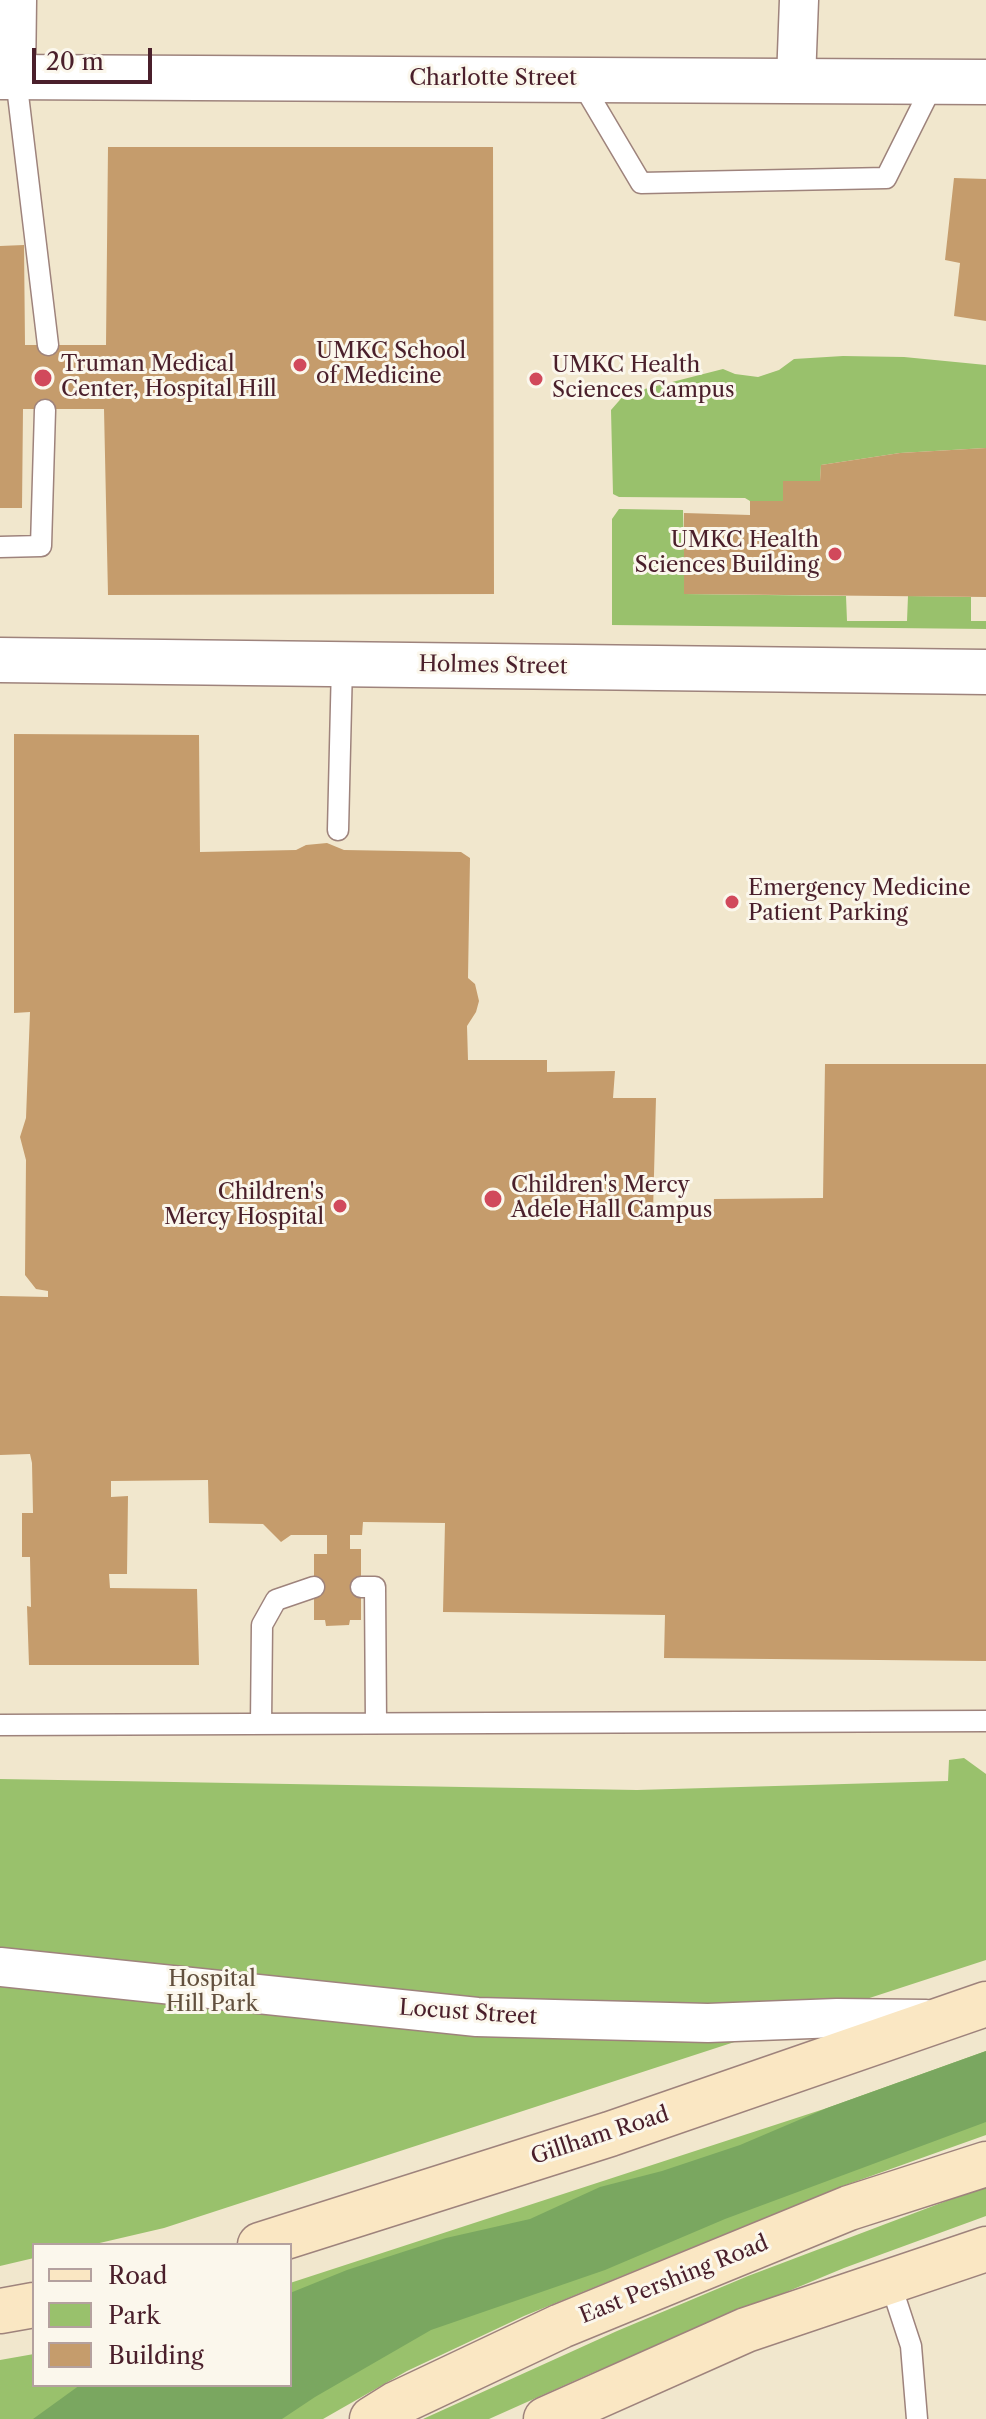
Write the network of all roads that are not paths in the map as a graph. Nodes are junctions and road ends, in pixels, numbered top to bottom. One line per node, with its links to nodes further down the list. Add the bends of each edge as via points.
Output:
1 (17, 0): 3 (street)
2 (799, 0): 5 (street)
3 (8, 78): 4 (street, Charlotte Street); 8 (lane)
4 (580, 80): 5 (street, Charlotte Street); 6 (lane, via 641,183 886,178)
5 (796, 80): 6 (street, Charlotte Street)
6 (934, 82): 7 (street, Charlotte Street)
7 (986, 82)
8 (48, 345)
9 (45, 410): 10 (lane, via 41,546)
10 (0, 547)
11 (0, 660): 12 (street, Holmes Street)
12 (342, 664): 13 (street, Holmes Street); 14 (lane)
13 (986, 672)
14 (338, 830)
15 (314, 1587): 19 (lane, via 276,1600 262,1625)
16 (361, 1587): 18 (lane, via 375,1587)
17 (986, 1721): 18 (lane)
18 (376, 1723): 19 (lane)
19 (261, 1724): 20 (lane)
20 (0, 1725)
21 (0, 1967): 23 (street, Locust Street, via 477,2017 708,2023)
22 (986, 2004): 23 (main road, Gillham Road)
23 (938, 2020): 25 (main road, Gillham Road, via 610,2134)
24 (986, 2164): 31 (main road, East Pershing Road, via 849,2208 561,2326)
25 (266, 2243)
26 (986, 2249): 27 (main road)
27 (890, 2282): 30 (main road, via 746,2330); 32 (lane, via 911,2346)
28 (32, 2305): 29 (main road)
29 (0, 2311)
30 (572, 2414)
31 (372, 2419)
32 (917, 2419)

